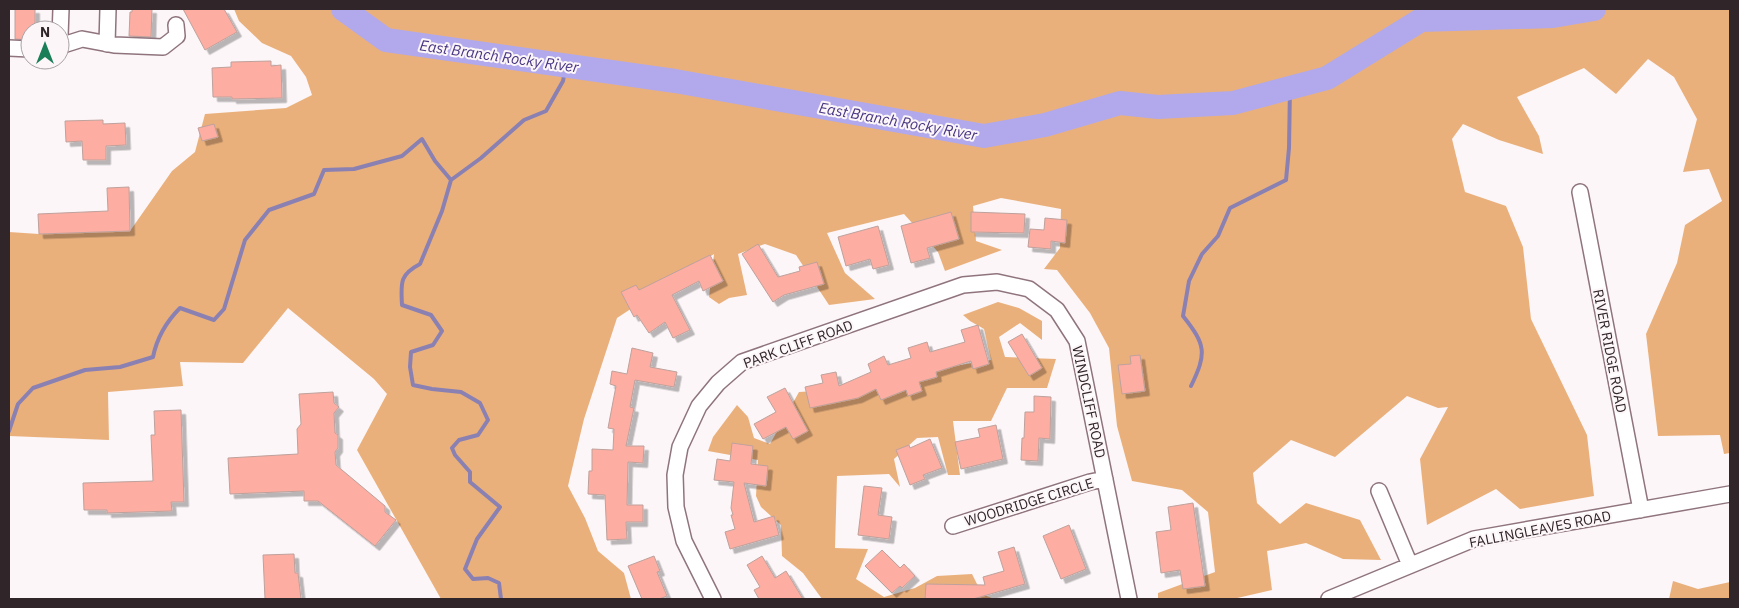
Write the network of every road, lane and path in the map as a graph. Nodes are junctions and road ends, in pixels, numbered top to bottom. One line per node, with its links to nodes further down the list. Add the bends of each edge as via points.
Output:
1 (108, 9): 4 (street)
2 (176, 25): 4 (street, via 177,36 164,47)
3 (70, 43): 4 (street, via 82,40)
4 (107, 44)
5 (1580, 192): 10 (street, RIVER RIDGE ROAD)
6 (963, 286): 7 (street, WINDCLIFF ROAD, via 997,282 1029,289 1057,310 1077,341); 13 (street, PARK CLIFF ROAD, via 742,362 699,406 680,447 675,475 676,507 684,541)
7 (1105, 479): 11 (street, WOODRIDGE CIRCLE); 14 (street, WINDCLIFF ROAD)
8 (1379, 490): 12 (street)
9 (1730, 494): 10 (street, FALLINGLEAVES ROAD)
10 (1641, 510): 12 (street, FALLINGLEAVES ROAD, via 1474,539)
11 (953, 526)
12 (1410, 565): 15 (street, FALLINGLEAVES ROAD)
13 (713, 599)
14 (1129, 599)
15 (1329, 599)

